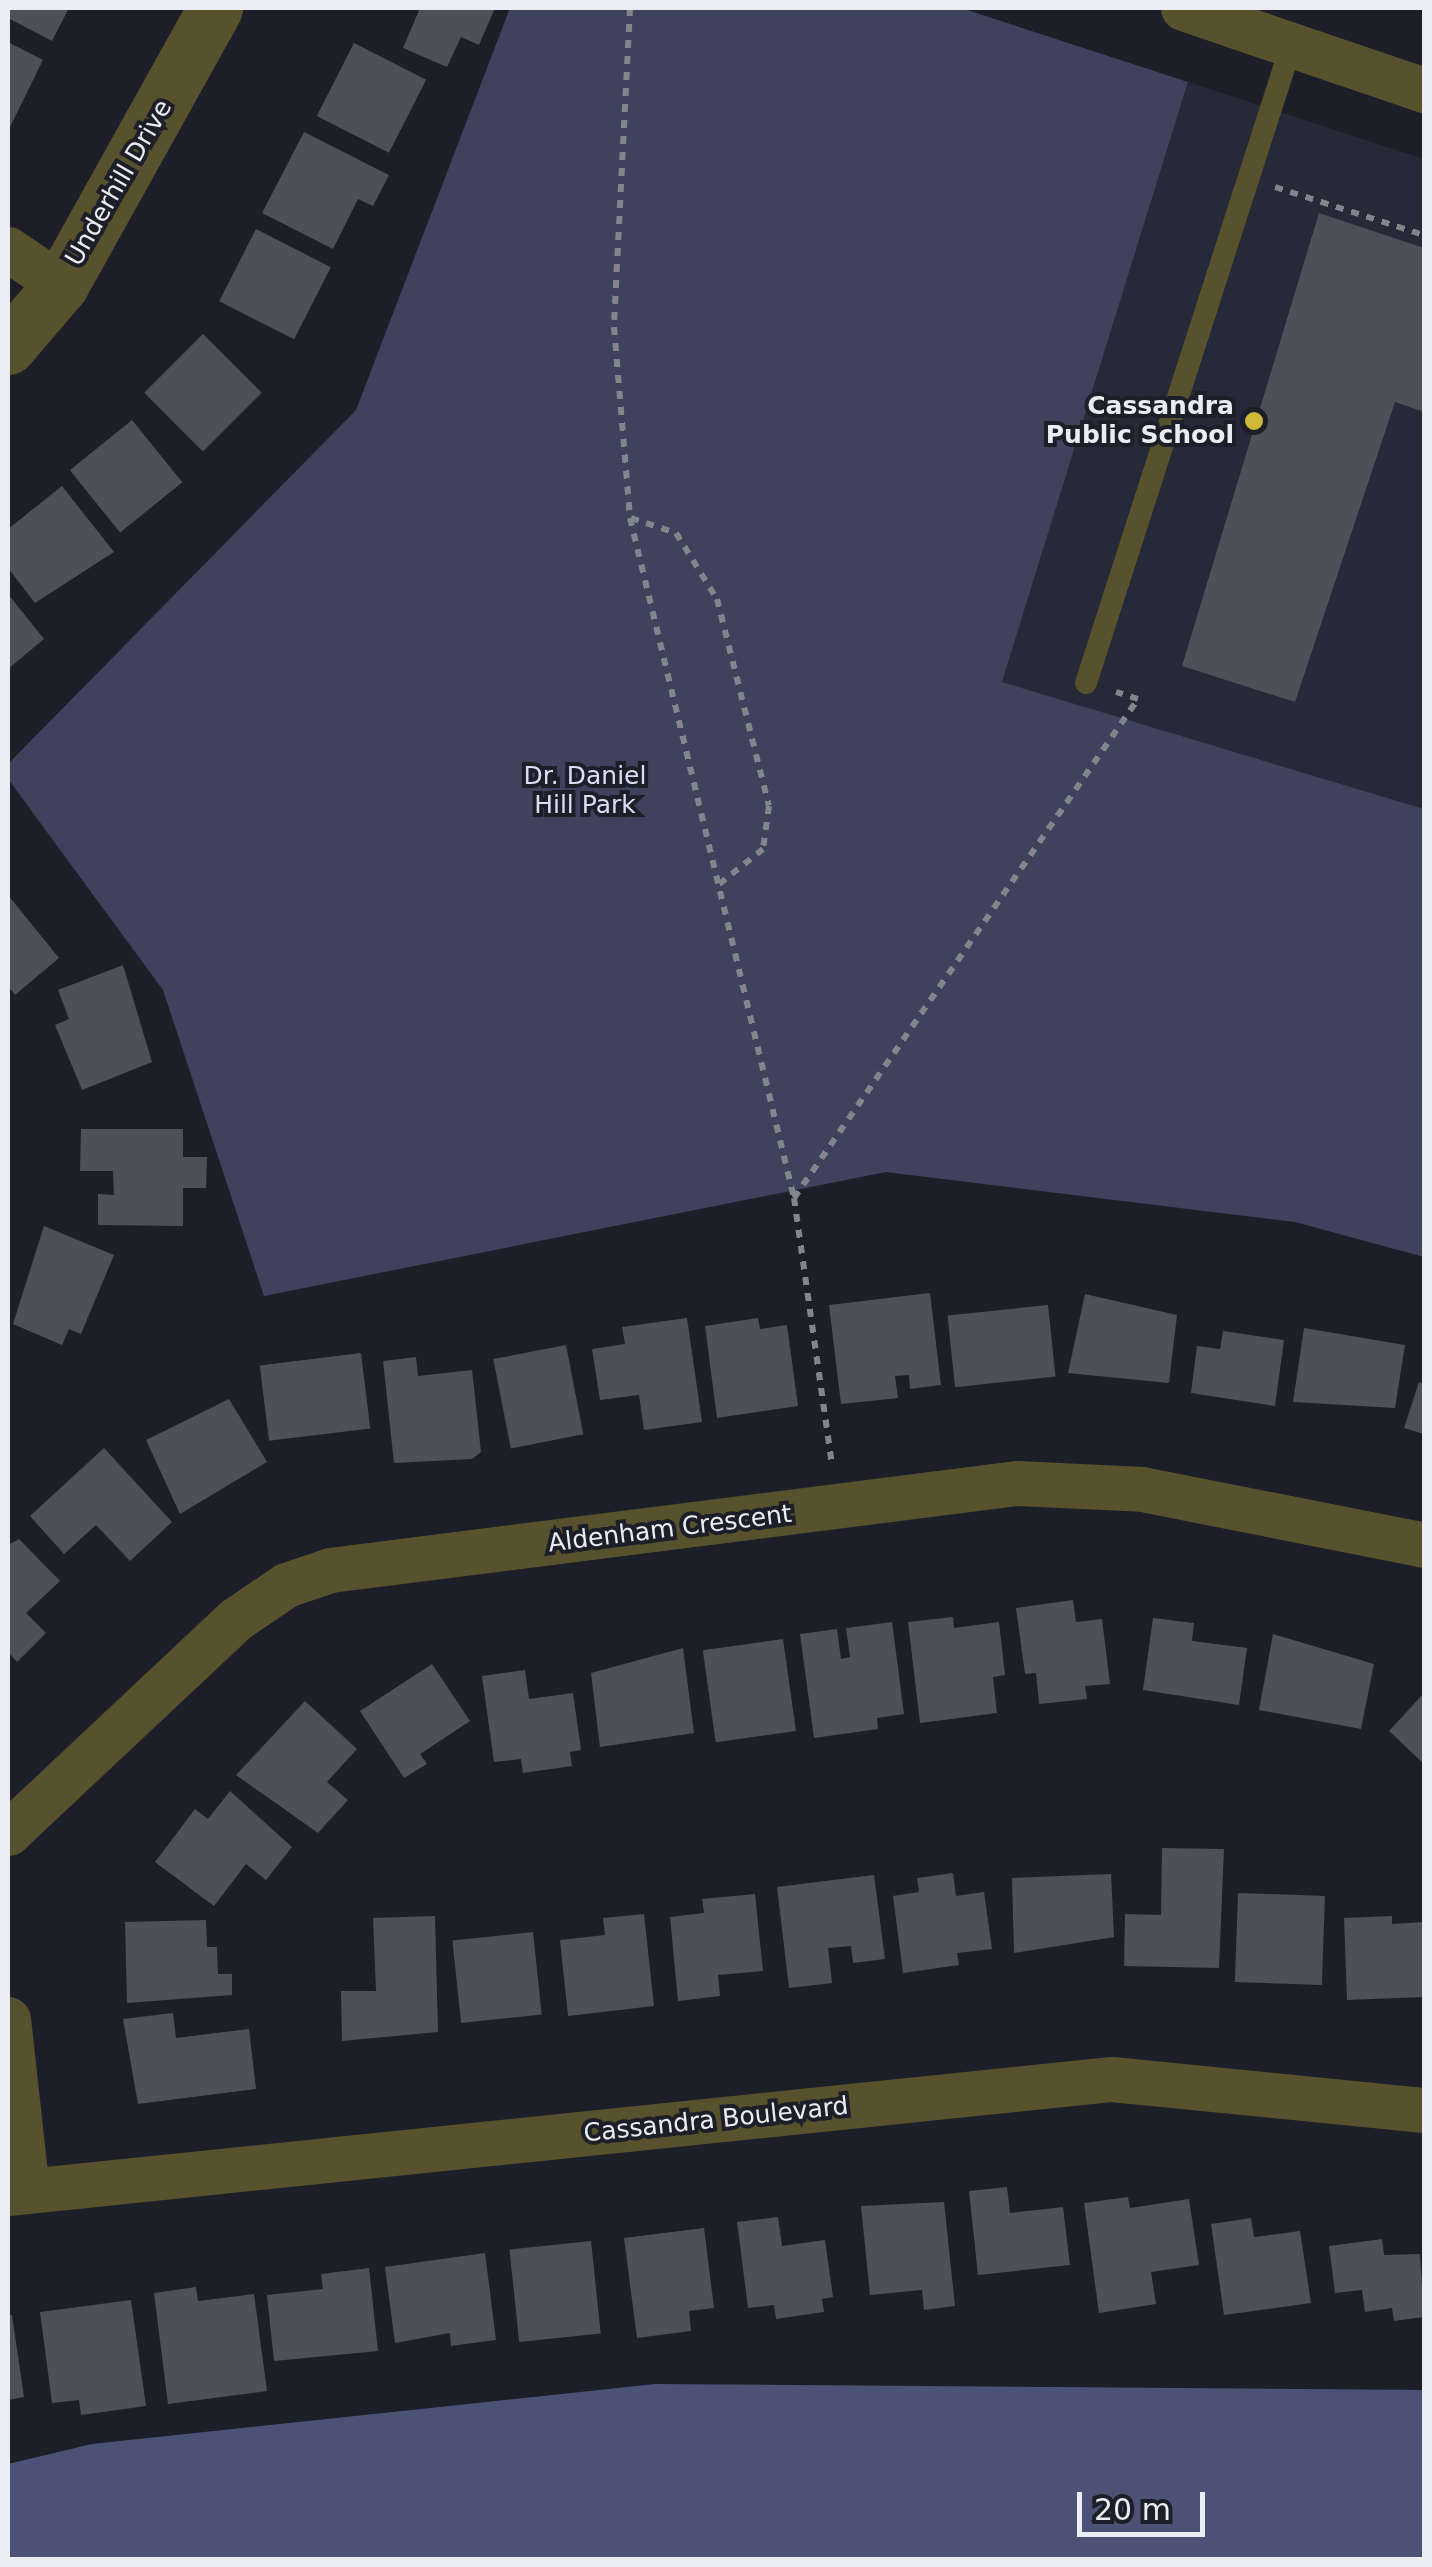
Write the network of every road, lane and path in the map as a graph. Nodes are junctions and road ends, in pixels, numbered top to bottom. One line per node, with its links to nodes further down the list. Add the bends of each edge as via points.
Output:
1 (215, 8): 9 (street, Underhill Drive)
2 (630, 8): 11 (path, via 614,327)
3 (1184, 8): 4 (street)
4 (1292, 42): 5 (street); 6 (lane)
5 (1424, 90)
6 (1250, 179): 7 (path); 12 (lane)
7 (1424, 235)
8 (8, 249): 9 (street)
9 (60, 285): 10 (street, Underhill Drive)
10 (8, 347)
11 (630, 518): 13 (path); 13 (path, via 676,533 717,599 769,806 763,849)
12 (1086, 683): 14 (path, via 1138,699)
13 (718, 885): 14 (path)
14 (794, 1198): 15 (path)
15 (840, 1506): 16 (street, Aldenham Crescent, via 1017,1484 1098,1484); 17 (street, Aldenham Crescent, via 330,1570 286,1585 236,1619)
16 (1424, 1545)
17 (8, 1833)
18 (8, 2018): 20 (street)
19 (1424, 2110): 20 (street, Cassandra Boulevard, via 1112,2080)
20 (17, 2191)
21 (980, 2560): 22 (path)
22 (1158, 2560)

